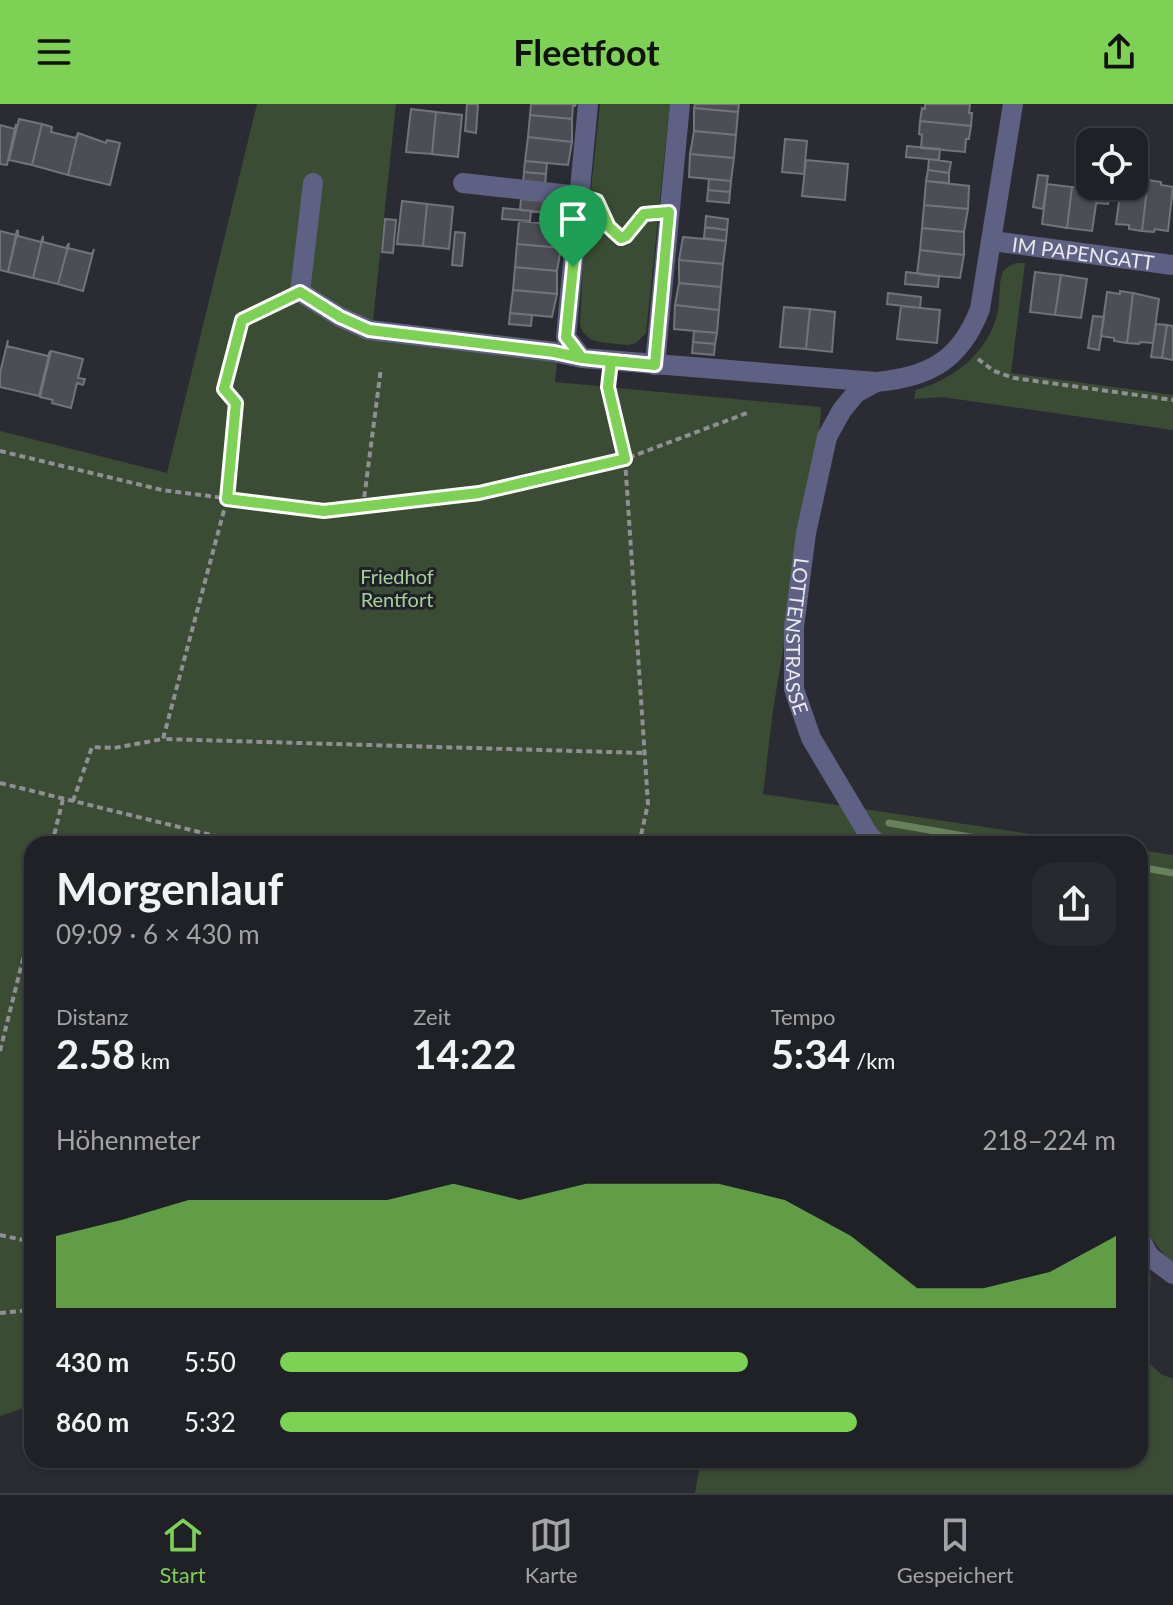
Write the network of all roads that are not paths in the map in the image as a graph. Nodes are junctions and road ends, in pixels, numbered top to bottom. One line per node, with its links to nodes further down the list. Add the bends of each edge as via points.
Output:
1 (588, 104): 6 (street)
2 (680, 104): 10 (street)
3 (1013, 104): 7 (street, LOTTENSTRASSE)
4 (313, 183): 9 (street, LOTTENSTRASSE, via 300,292 369,330)
5 (463, 183): 6 (street)
6 (580, 196): 9 (street, via 566,337)
7 (992, 241): 8 (street, IM PAPENGATT); 11 (street, LOTTENSTRASSE, via 980,309 961,346 921,374)
8 (1173, 265)
9 (582, 358): 10 (street, LOTTENSTRASSE)
10 (655, 365): 11 (street, LOTTENSTRASSE)
11 (876, 382): 12 (street, LOTTENSTRASSE, via 856,393 827,437 806,533 794,627 794,689 811,738)
12 (869, 836)
13 (1148, 1254): 14 (street)
14 (1173, 1274)

